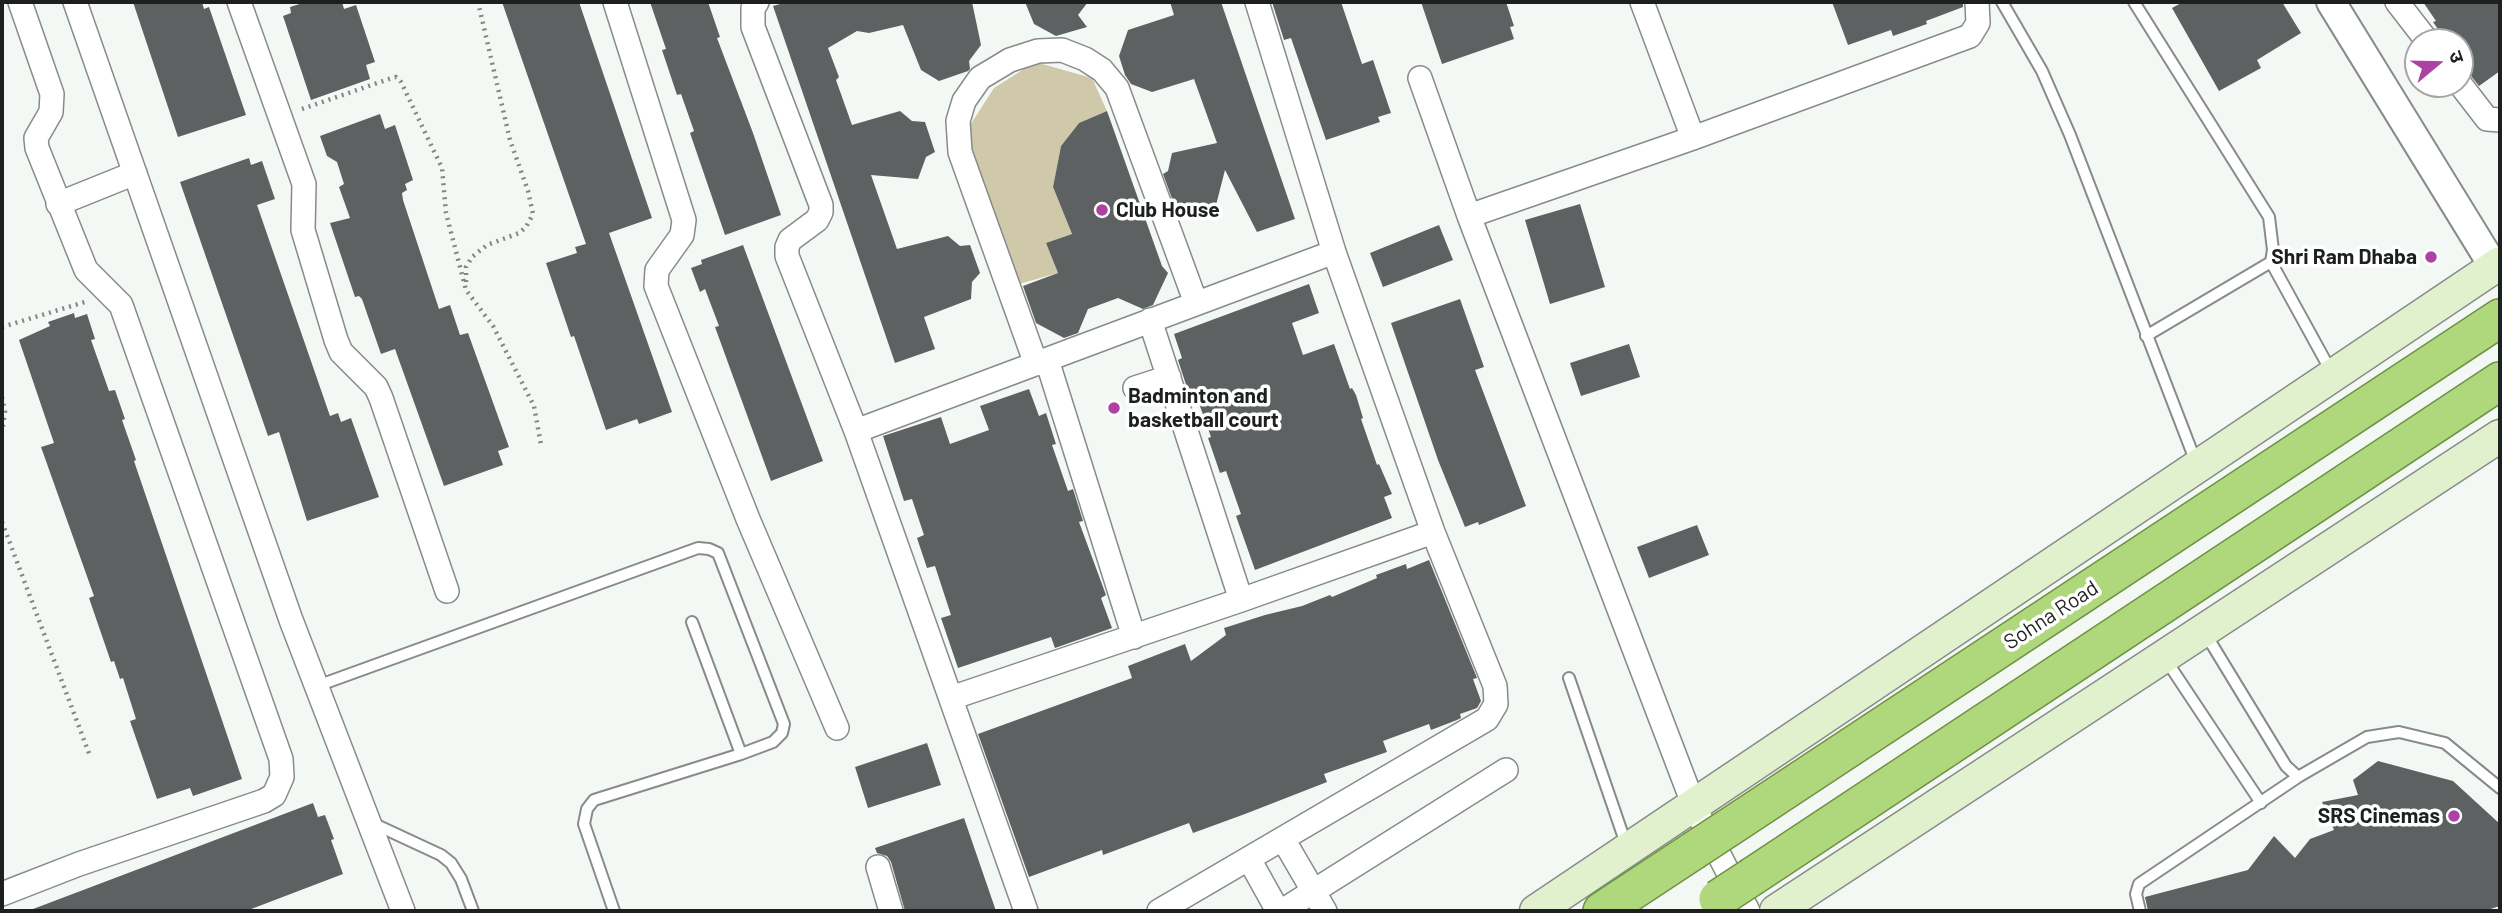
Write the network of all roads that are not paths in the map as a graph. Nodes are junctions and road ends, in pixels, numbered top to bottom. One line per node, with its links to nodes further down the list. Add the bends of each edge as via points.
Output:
1 (20, 2): 19 (street, via 52,94 51,112 36,138)
2 (75, 2): 18 (street)
3 (239, 2): 37 (street, via 304,184 303,230 336,340 341,352 381,397)
4 (615, 2): 46 (street, via 684,220 682,235 657,270 656,286)
5 (757, 2): 33 (street, via 753,27 821,205 817,220 790,240 787,256)
6 (1257, 2): 21 (street)
7 (1642, 2): 17 (street)
8 (1977, 2): 17 (street, via 1978,23 1970,36)
9 (2002, 2): 27 (lane, via 2042,71 2070,135)
10 (2134, 2): 22 (lane, via 2269,217)
11 (2331, 2): 23 (street)
12 (2397, 2): 13 (street)
13 (2417, 28)
14 (1420, 78): 20 (street)
15 (2471, 98): 16 (street, via 2487,119)
16 (2500, 120)
17 (1693, 138): 20 (street)
18 (135, 173): 19 (street); 44 (street)
19 (58, 204): 58 (street, via 86,270 121,305 281,759 282,777 274,795 264,802)
20 (1469, 216): 52 (street)
21 (1334, 252): 24 (street); 36 (street)
22 (2271, 262): 27 (lane); 29 (lane)
23 (2497, 265): 29 (main road)
24 (1196, 303): 26 (street); 28 (street, via 1117,88 1102,70 1062,50 1038,51 1010,60 980,78 964,101 958,121 960,152)
25 (2500, 318): 69 (highway, Sohna Road, bridge)
26 (1150, 320): 28 (street); 30 (street)
27 (2146, 335): 35 (lane)
28 (1041, 362): 33 (street); 41 (street)
29 (2333, 376): 35 (main road)
30 (1169, 377): 32 (street); 38 (street)
31 (2500, 381): 60 (highway, bridge, via 1753,876)
32 (1135, 388)
33 (856, 431): 45 (street)
34 (2500, 436): 40 (main road)
35 (2197, 467): 52 (main road)
36 (1433, 532): 38 (street); 54 (street, via 1495,685 1496,704 1487,719)
37 (447, 591)
38 (1241, 600): 41 (street)
39 (692, 622): 47 (lane)
40 (2205, 632): 42 (main road); 49 (lane, via 2286,766)
41 (1133, 637): 45 (street)
42 (2165, 658): 51 (lane); 70 (main road)
43 (1569, 678): 55 (lane)
44 (317, 686): 47 (lane, via 698,548 709,549 718,553 725,568 784,724 773,742); 53 (street)
45 (951, 698): 65 (street)
46 (836, 728)
47 (741, 754): 63 (lane, via 594,800 584,824)
48 (1506, 770): 59 (street)
49 (2298, 777): 50 (lane, via 2367,737 2399,732 2445,743); 51 (lane)
50 (2500, 788)
51 (2261, 803): 71 (lane, via 2139,884)
52 (1694, 806): 55 (main road); 60 (street)
53 (368, 821): 61 (street); 62 (lane, via 451,863)
54 (1283, 839): 56 (street); 59 (street)
55 (1628, 850): 68 (main road)
56 (1249, 859): 66 (street); 67 (street)
57 (878, 867): 64 (street)
58 (2, 894)
59 (1319, 902): 67 (street)
60 (1721, 907)
61 (403, 911)
62 (473, 911)
63 (614, 911)
64 (891, 911)
65 (1026, 911)
66 (1159, 911)
67 (1280, 911)
68 (1536, 911)
69 (1602, 911)
70 (1776, 911)
71 (2140, 911)

